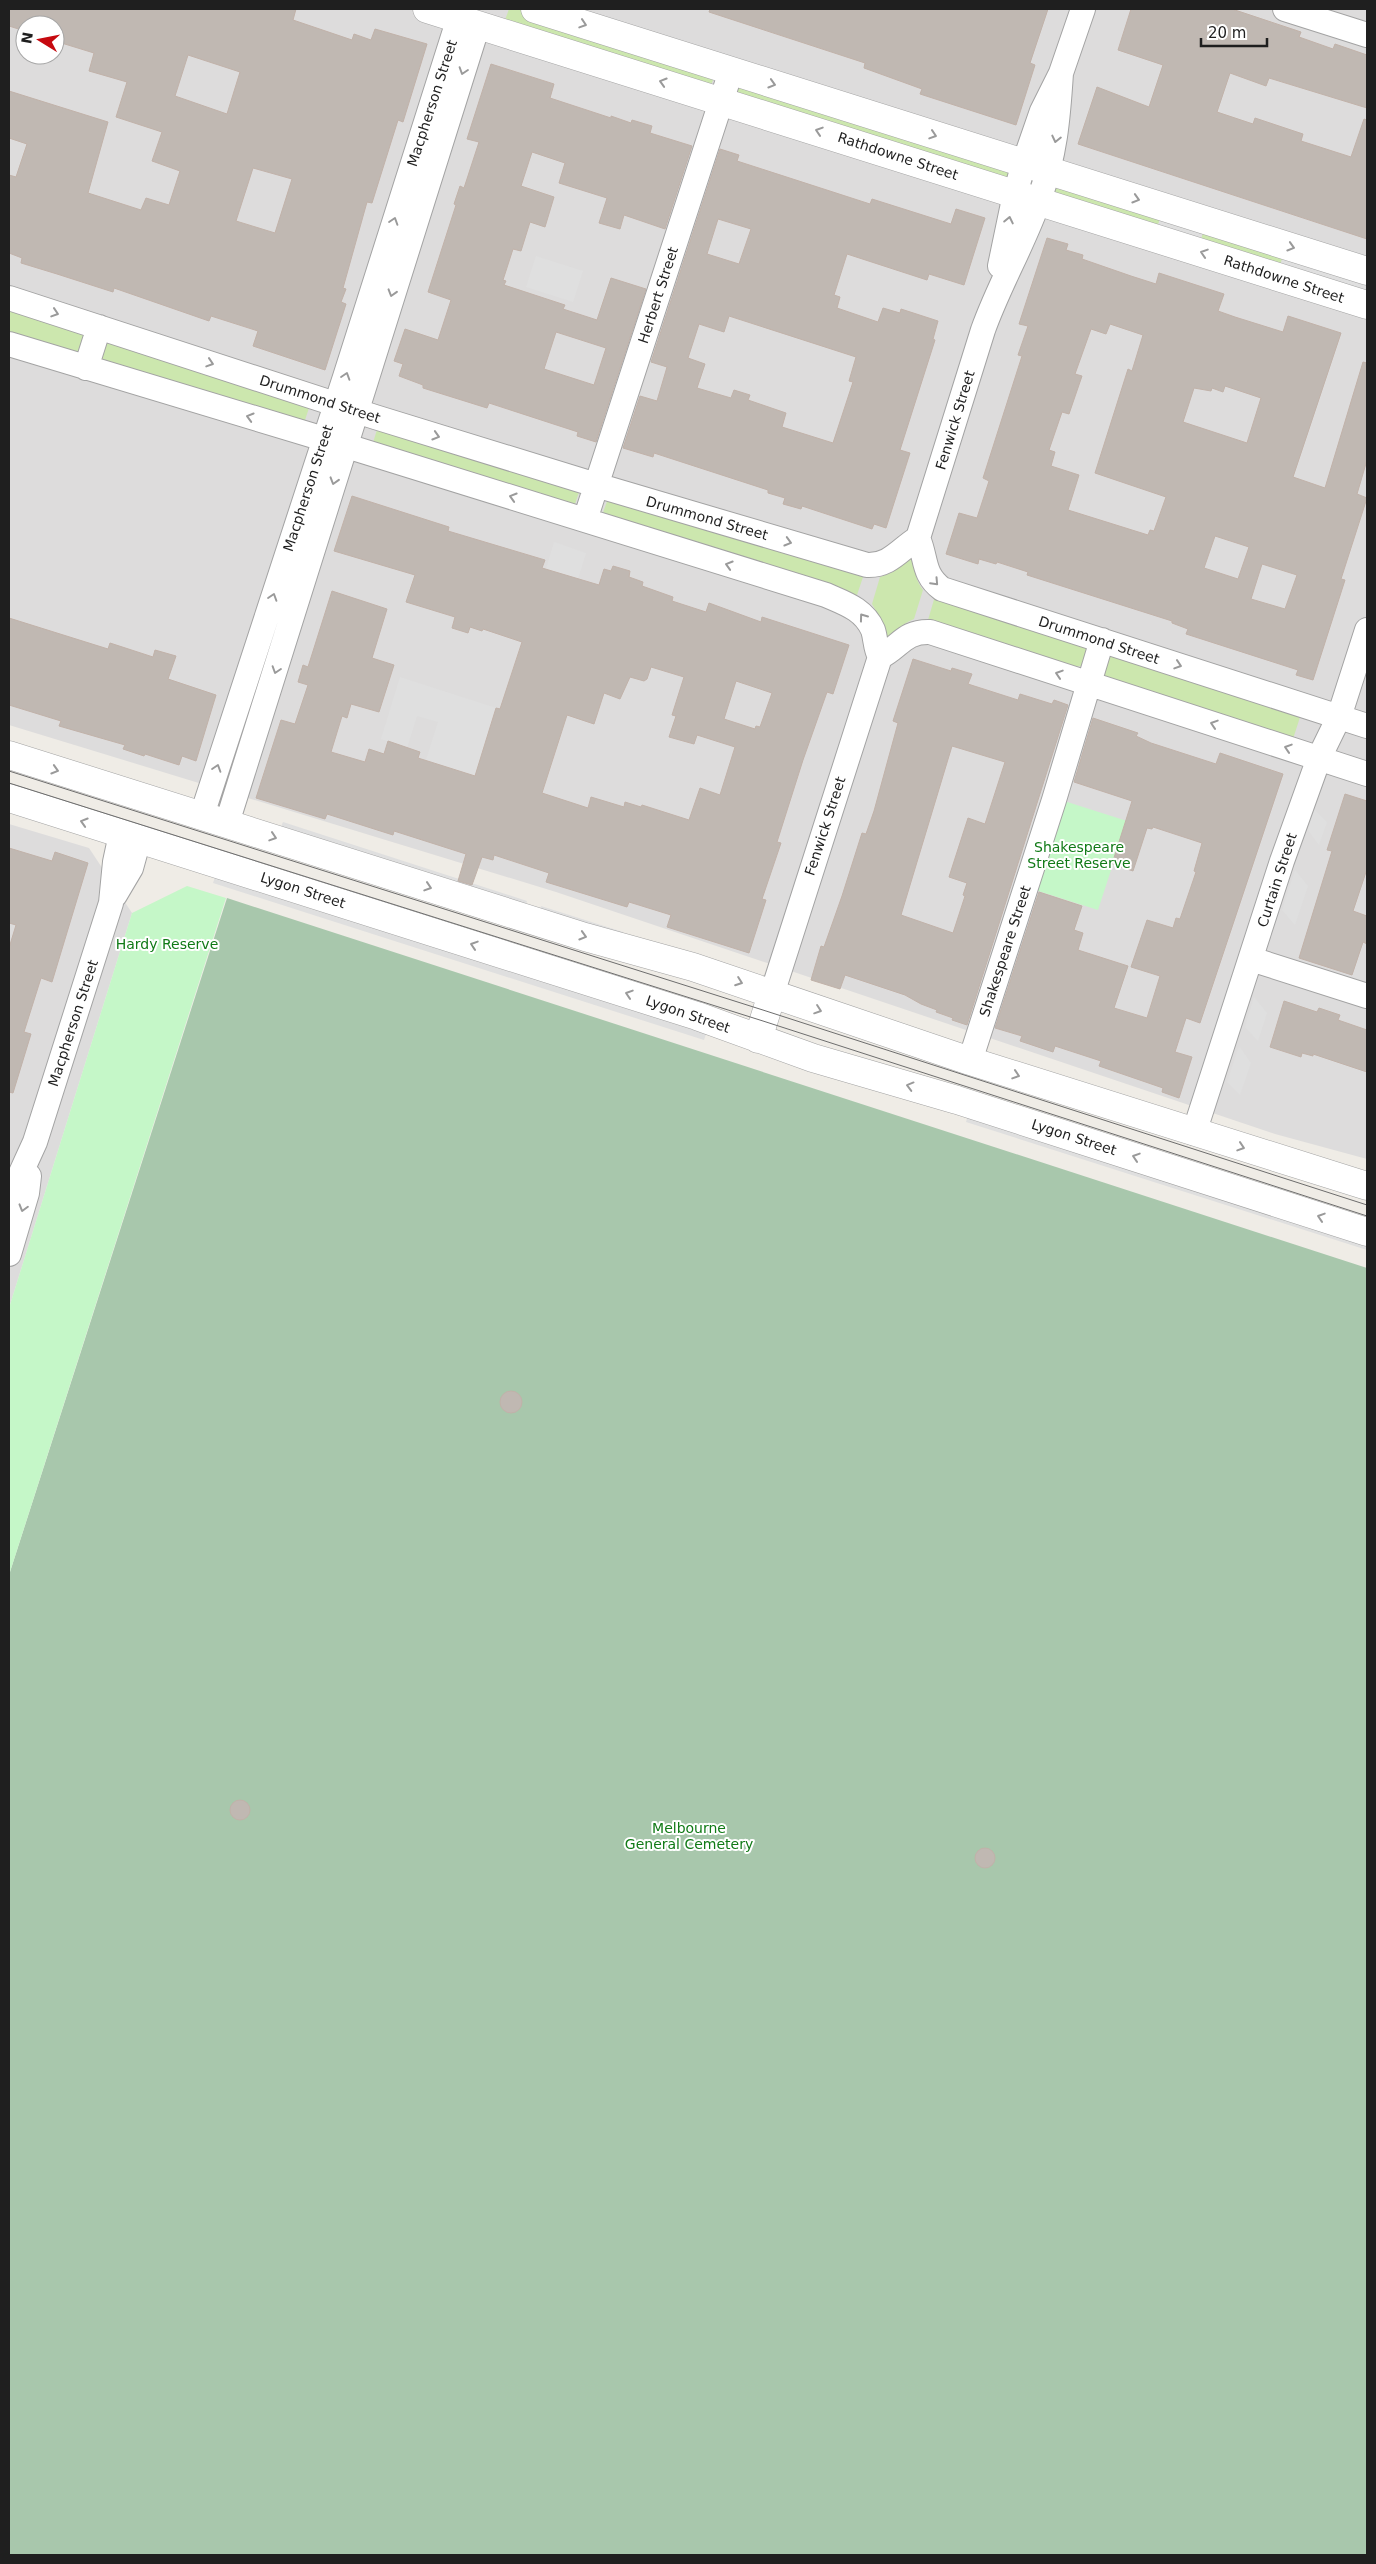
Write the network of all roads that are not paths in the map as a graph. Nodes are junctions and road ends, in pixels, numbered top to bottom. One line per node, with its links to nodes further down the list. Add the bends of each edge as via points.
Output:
1 (427, 9): 5 (street, Rathdowne Street)
2 (535, 9): 7 (street, one-way to 7)
3 (1083, 9): 9 (street, Fenwick Street, via 1061,73 1042,111)
4 (1299, 11): 6 (street)
5 (471, 15): 8 (street, Rathdowne Street, one-way to 5); 17 (street, Macpherson Street)
6 (1367, 35)
7 (731, 71): 8 (street, Herbert Street); 9 (street, one-way to 9)
8 (722, 101): 10 (street, Rathdowne Street, one-way to 8); 19 (street, Herbert Street)
9 (1036, 167): 10 (street, Fenwick Street); 11 (street, one-way to 11)
10 (1027, 197): 13 (street, Rathdowne Street, one-way to 10); 21 (street, Fenwick Street)
11 (1367, 271)
12 (9, 298): 14 (street, Drummond Street, one-way to 14)
13 (1367, 306)
14 (99, 327): 16 (street); 17 (street, Drummond Street, one-way to 17)
15 (9, 344): 16 (street)
16 (86, 368): 18 (street, one-way to 16)
17 (346, 408): 18 (street, Macpherson Street); 19 (street, Drummond Street, one-way to 19)
18 (335, 442): 20 (street, one-way to 18); 23 (street, Macpherson Street, one-way to 18); 24 (street, Macpherson Street, one-way to 24)
19 (596, 485): 20 (street, Herbert Street); 21 (street, Drummond Street, one-way to 21, via 867,565 894,559)
20 (585, 520): 26 (street, one-way to 20, via 875,649 873,630 854,607 826,595)
21 (918, 538): 25 (street, Drummond Street, one-way to 25, via 925,569 942,589)
22 (1367, 630): 28 (street, Curtain Street)
23 (261, 632): 24 (street); 35 (street, Macpherson Street, one-way to 23)
24 (285, 640): 35 (street, Macpherson Street, one-way to 35)
25 (1102, 640): 27 (street, Shakespeare Street); 28 (street, Drummond Street, one-way to 28)
26 (880, 657): 27 (street, one-way to 26, via 930,632 919,632 901,639); 40 (street, Fenwick Street)
27 (1089, 684): 31 (street, one-way to 27); 43 (street, Shakespeare Street)
28 (1339, 717): 29 (street, Drummond Street); 31 (street, Curtain Street)
29 (1367, 726)
30 (9, 755): 33 (street, one-way to 33)
31 (1319, 758): 32 (street); 39 (street, Curtain Street)
32 (1367, 774)
33 (142, 796): 35 (street); 36 (street)
34 (9, 798): 36 (street, Lygon Street, one-way to 34)
35 (214, 819): 37 (street); 38 (street); 40 (street, one-way to 40)
36 (130, 836): 37 (street, Lygon Street); 46 (street, Macpherson Street, via 115,862 111,903)
37 (189, 855): 38 (street, Lygon Street)
38 (214, 862): 42 (street, Lygon Street, one-way to 38, via 697,1016)
39 (1251, 959): 41 (street); 45 (street, Curtain Street)
40 (772, 994): 42 (street); 43 (street, one-way to 43)
41 (1367, 996)
42 (758, 1039): 44 (street, Lygon Street, one-way to 42)
43 (970, 1061): 44 (street); 45 (street, one-way to 45)
44 (957, 1100): 47 (street, Lygon Street, one-way to 44)
45 (1194, 1132): 47 (street); 48 (street, one-way to 48)
46 (35, 1142): 49 (street, Macpherson Street); 51 (street, Macpherson Street, one-way to 51, via 27,1193)
47 (1182, 1172): 50 (street, Lygon Street, one-way to 47)
48 (1367, 1186)
49 (9, 1198)
50 (1367, 1232)
51 (11, 1242)

